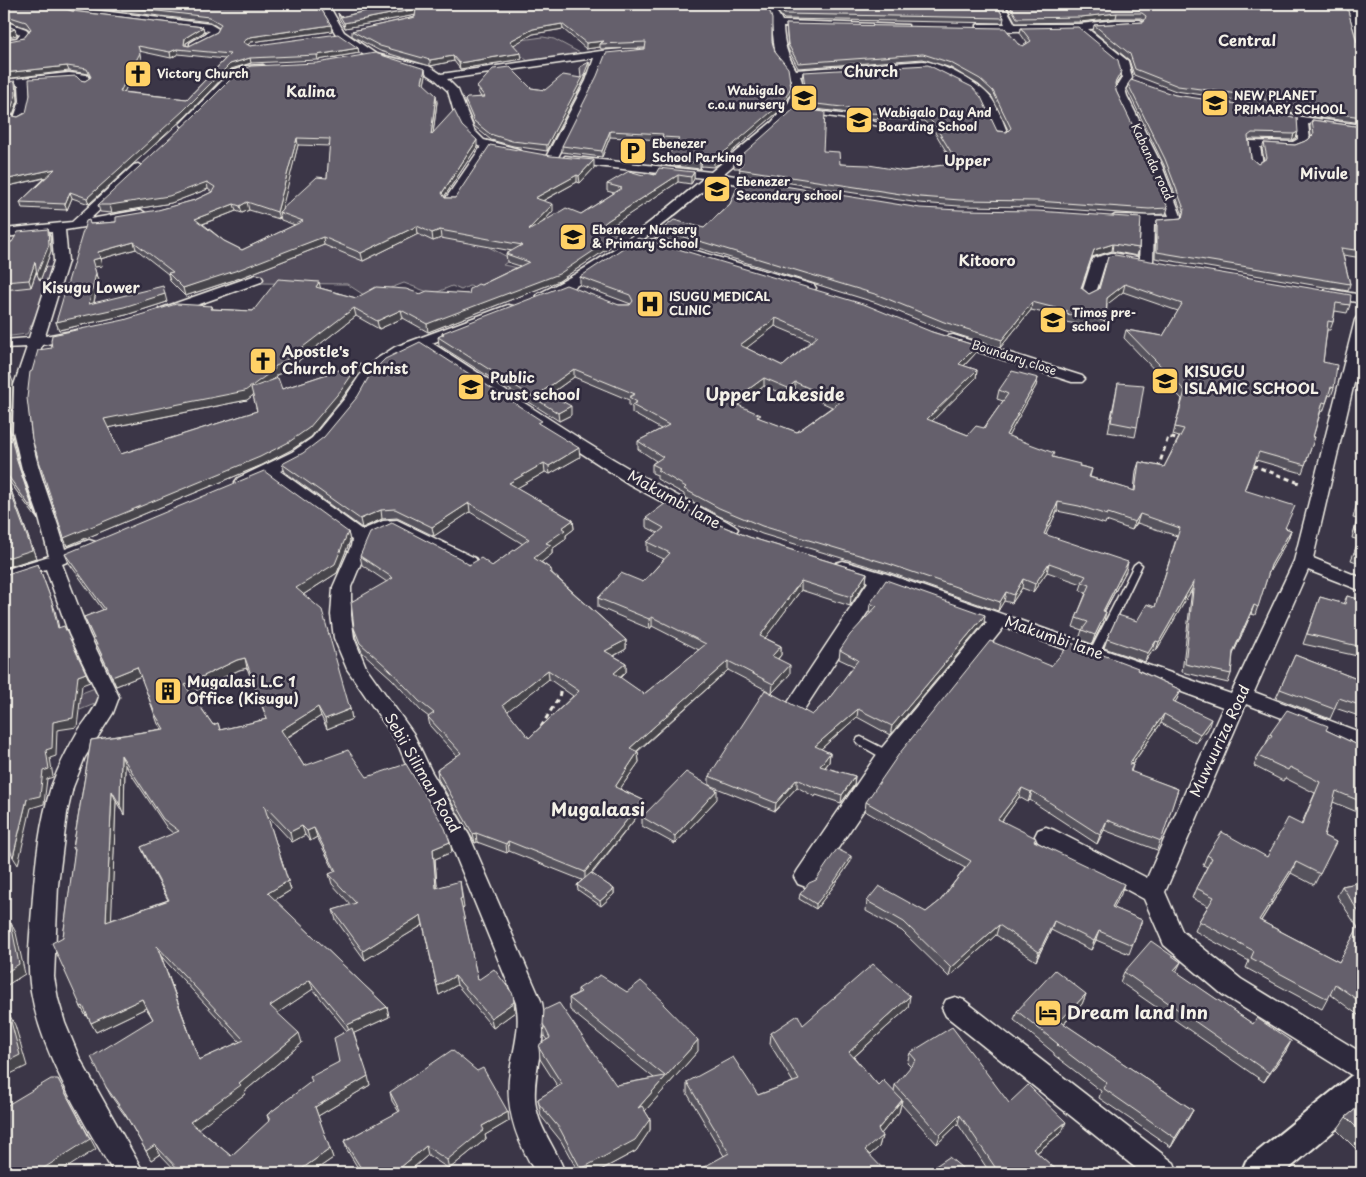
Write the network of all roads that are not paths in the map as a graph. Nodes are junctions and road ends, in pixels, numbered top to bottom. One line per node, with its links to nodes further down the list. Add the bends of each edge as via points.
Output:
1 (65, 4): 18 (street, via 66,8 74,11 215,30 214,34)
2 (323, 4): 15 (street)
3 (760, 4): 8 (street, via 775,15)
4 (1349, 4): 14 (street)
5 (1001, 6): 12 (street)
6 (1140, 23): 11 (street)
7 (4, 24): 17 (street, via 26,32 20,40)
8 (779, 24): 9 (street); 25 (street, via 782,57)
9 (911, 27)
10 (970, 27): 12 (street)
11 (1080, 27): 12 (street); 27 (street, via 1124,63)
12 (1010, 28): 16 (street)
13 (357, 30): 15 (street)
14 (1361, 34): 19 (street)
15 (335, 35): 22 (street)
16 (1018, 40)
17 (4, 43)
18 (191, 47)
19 (1362, 47)
20 (641, 51): 21 (street)
21 (601, 54): 26 (street); 42 (street, via 591,81)
22 (373, 56): 23 (street); 26 (street, via 425,68)
23 (356, 60)
24 (274, 68): 38 (street, via 236,72)
25 (794, 73): 39 (street, via 931,65 976,89 988,100); 45 (street, via 798,93 794,110)
26 (439, 78): 40 (street, via 453,90 470,131)
27 (1127, 78): 31 (street); 50 (street, Kabanda road, via 1120,89 1124,106 1150,154 1175,216 1174,220)
28 (24, 81): 29 (street, via 78,76); 30 (street); 34 (street, via 25,101)
29 (86, 82)
30 (4, 83)
31 (1141, 84)
32 (1263, 110): 35 (street)
33 (812, 112): 36 (lane)
34 (20, 118)
35 (1302, 120): 37 (street); 44 (street, via 1304,140 1301,144 1254,143)
36 (889, 126)
37 (1362, 128)
38 (177, 133)
39 (1002, 134)
40 (487, 146): 41 (street); 47 (street)
41 (524, 152)
42 (547, 156): 45 (street)
43 (144, 163): 51 (street)
44 (1258, 164)
45 (713, 177): 46 (street); 54 (street)
46 (774, 186)
47 (450, 202)
48 (158, 211): 51 (street)
49 (1099, 218): 50 (street, Kabanda road)
50 (1148, 221): 60 (street, via 1151,263 1100,260)
51 (76, 225): 52 (street)
52 (58, 227): 53 (street); 66 (street, via 62,261)
53 (4, 233)
54 (637, 238): 56 (street); 59 (street, via 700,254)
55 (256, 279): 62 (street)
56 (565, 286): 58 (street); 67 (street)
57 (1313, 291): 61 (street)
58 (582, 292)
59 (826, 294)
60 (1088, 296)
61 (1362, 299)
62 (150, 316)
63 (1362, 320): 78 (street, Muwuuriza Road)
64 (87, 332): 66 (street)
65 (938, 334): 69 (street, Boundary close)
66 (36, 342): 68 (street); 75 (street, via 22,385 22,432 30,469 47,514)
67 (421, 342): 70 (street, via 380,362 318,441); 72 (street, Makumbi lane, via 635,480 712,522)
68 (4, 344)
69 (1077, 379)
70 (269, 471): 71 (street); 73 (street)
71 (233, 486)
72 (747, 537)
73 (361, 538): 76 (street, via 389,524 397,525); 93 (street, Sebii Siliman Road, via 342,587 340,615 344,638 357,669 406,739 421,773 458,835)
74 (104, 540): 75 (street)
75 (55, 560): 80 (street); 97 (street, via 79,634 109,697 104,711 71,764 60,795 44,904 44,998 79,1089)
76 (469, 562)
77 (826, 562): 81 (street, Makumbi lane)
78 (1302, 562): 82 (street); 85 (street, Muwuuriza Road)
79 (1138, 564): 84 (lane)
80 (4, 576)
81 (880, 578): 83 (street, Makumbi lane); 86 (street)
82 (1362, 585)
83 (1000, 619): 84 (street, Makumbi lane); 89 (street)
84 (1095, 652): 85 (street, Makumbi lane)
85 (1239, 699): 88 (street); 92 (street, Muwuuriza Road)
86 (796, 706)
87 (861, 741): 89 (lane)
88 (1362, 741)
89 (888, 756): 91 (street)
90 (1046, 836): 92 (street)
91 (806, 877)
92 (1153, 892): 95 (street, via 1173,938 1232,987)
93 (528, 1003): 98 (street, via 532,1015 523,1073 523,1116)
94 (955, 1008): 99 (street)
95 (1362, 1067)
96 (1362, 1087): 100 (street)
97 (130, 1173)
98 (551, 1173)
99 (1164, 1173)
100 (1258, 1173)

